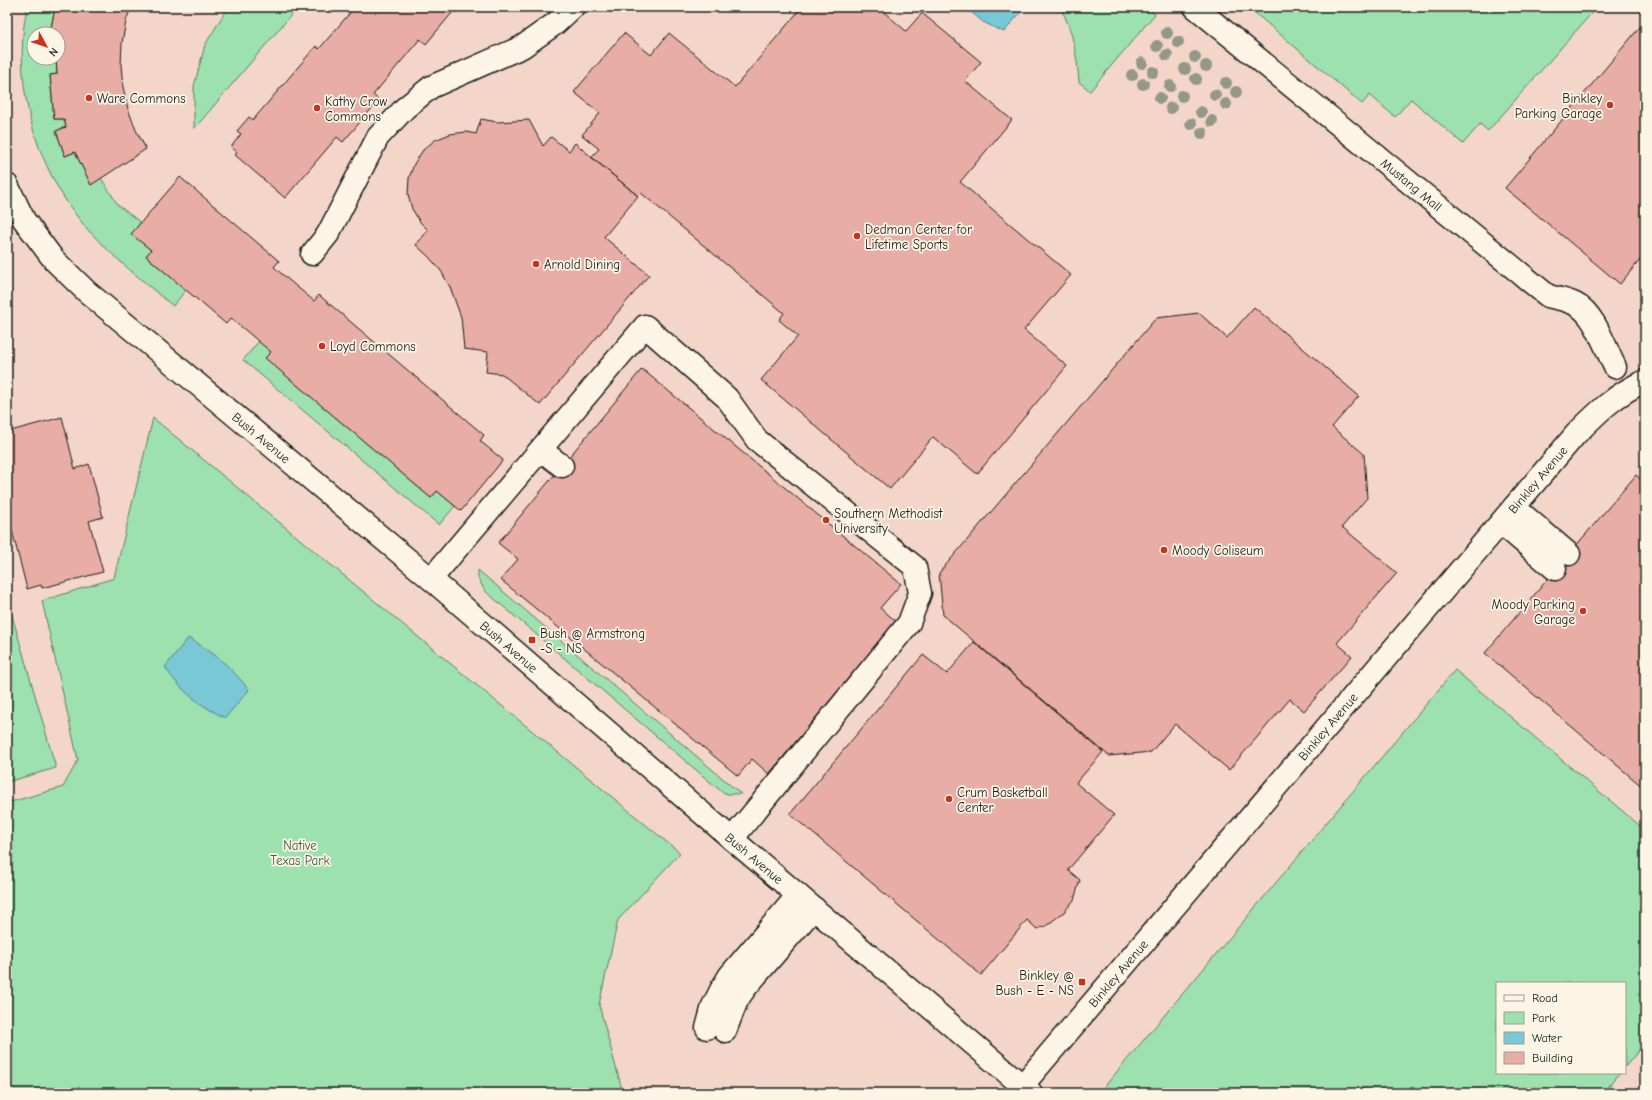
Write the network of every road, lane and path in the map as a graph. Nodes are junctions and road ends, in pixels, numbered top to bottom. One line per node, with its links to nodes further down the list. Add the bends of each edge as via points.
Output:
1 (573, 7): 4 (street, via 556,23 522,47 432,87 406,108 378,137 328,234)
2 (1195, 7): 5 (street, Mustang Mall, via 1548,296 1575,304 1584,310 1592,319)
3 (7, 185): 11 (street, Bush Avenue, via 24,220 54,260 86,292)
4 (312, 254)
5 (1615, 367)
6 (1645, 381): 9 (street, Binkley Avenue, via 1628,389 1602,408 1576,434)
7 (540, 450): 8 (street); 11 (street); 12 (street, via 645,326 727,398 757,440 915,567 920,593 910,623)
8 (562, 466)
9 (1507, 515): 10 (street); 15 (street, Binkley Avenue)
10 (1562, 562)
11 (431, 579): 12 (street, Bush Avenue)
12 (732, 839): 13 (street, Bush Avenue)
13 (806, 901): 14 (street); 15 (street, Bush Avenue)
14 (716, 1030)
15 (1027, 1090)

